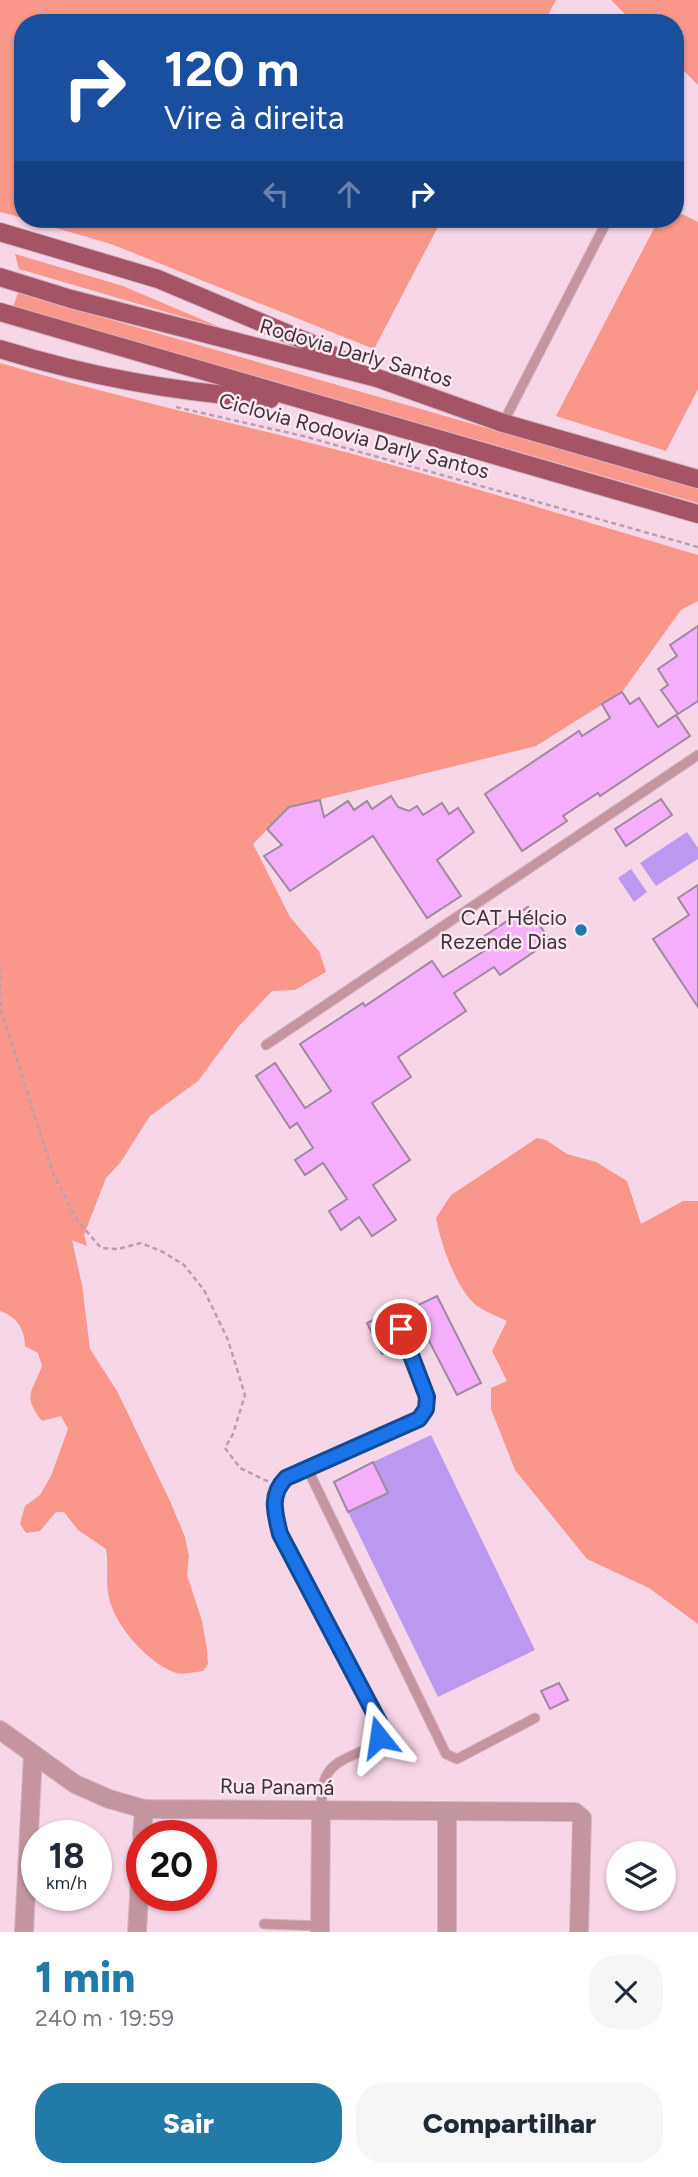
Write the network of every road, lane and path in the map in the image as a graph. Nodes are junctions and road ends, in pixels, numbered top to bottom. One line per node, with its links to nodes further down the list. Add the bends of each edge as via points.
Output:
1 (603, 228): 9 (lane)
2 (0, 232): 6 (main road, via 158,279 310,343)
3 (0, 277): 6 (main road, Rodovia Darly Santos)
4 (0, 312): 7 (main road)
5 (0, 349): 7 (main road, via 150,386)
6 (377, 378): 9 (main road, Rodovia Darly Santos)
7 (305, 401): 11 (main road)
8 (169, 405): 12 (path, Ciclovia Rodovia Darly Santos, via 303,436)
9 (503, 423): 10 (main road, Rodovia Darly Santos)
10 (698, 479)
11 (698, 514)
12 (698, 547)
13 (698, 755): 15 (lane)
14 (0, 967): 18 (path, via 1,1010 53,1173 77,1220 101,1248 141,1243 173,1258 204,1290 228,1340 245,1395 225,1448 240,1468)
15 (266, 1045)
16 (401, 1329): 17 (lane, via 427,1397 426,1409 419,1419)
17 (307, 1468): 18 (lane); 19 (lane, via 446,1754 457,1759)
18 (278, 1486): 23 (lane, via 274,1499 280,1534 379,1722 379,1737 371,1747 327,1774)
19 (535, 1718)
20 (0, 1730): 21 (street, Rua Panamá)
21 (33, 1754): 22 (street, Rua Panamá, via 75,1784); 29 (street)
22 (144, 1809): 23 (street, Rua Panamá); 25 (street)
23 (321, 1811): 24 (street, Rua Panamá); 28 (street)
24 (447, 1811): 31 (street); 32 (street, Rua Panamá, via 575,1812 582,1818)
25 (143, 1820)
26 (138, 1911): 30 (street)
27 (264, 1924): 28 (lane)
28 (320, 1929)
29 (24, 1932)
30 (137, 1932)
31 (447, 1932)
32 (579, 1932)

